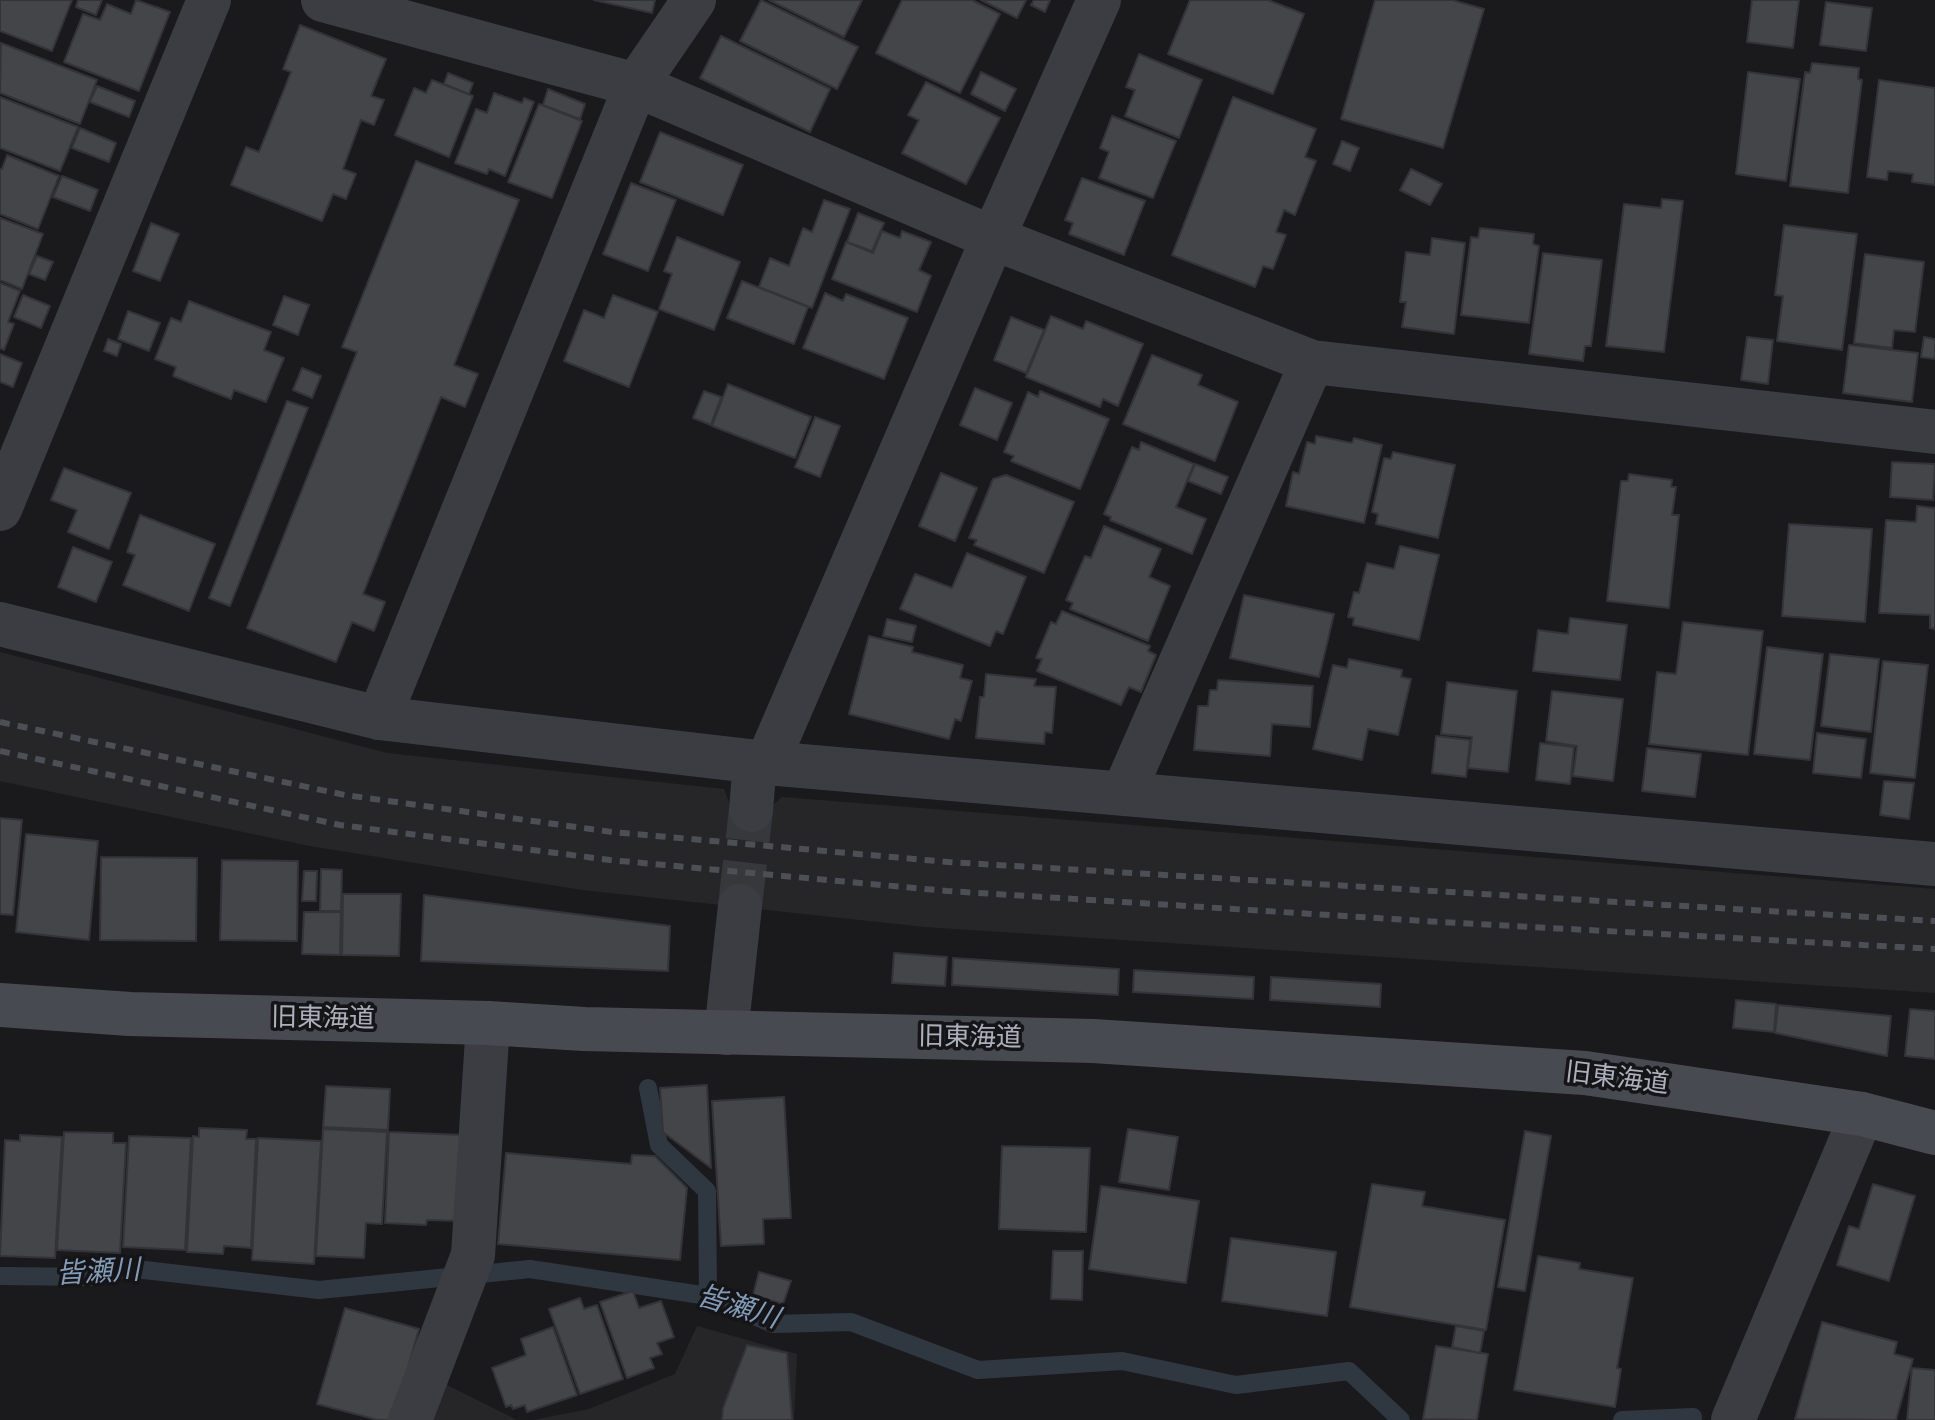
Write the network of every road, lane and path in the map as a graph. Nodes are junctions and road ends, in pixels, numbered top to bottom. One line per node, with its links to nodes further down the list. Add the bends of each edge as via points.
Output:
1 (209, 0): 9 (street)
2 (323, 0): 5 (street)
3 (694, 0): 5 (street)
4 (1099, 0): 6 (street)
5 (636, 85): 6 (street); 11 (street)
6 (993, 238): 7 (street); 12 (street)
7 (1312, 362): 8 (street); 13 (street)
8 (1935, 432)
9 (0, 509)
10 (0, 624): 11 (street)
11 (379, 718): 12 (street)
12 (761, 762): 13 (street); 14 (street)
13 (1123, 794): 15 (street)
14 (751, 810)
15 (1935, 864)
16 (740, 906): 19 (street)
17 (0, 1005): 18 (street, 旧東海道, via 130,1014)
18 (488, 1023): 19 (street, 旧東海道); 22 (street, via 466,1272)
19 (726, 1033): 20 (street, 旧東海道, via 1093,1041 1585,1073)
20 (1862, 1114): 21 (street, 旧東海道); 23 (street)
21 (1935, 1133)
22 (410, 1420)
23 (1733, 1420)

